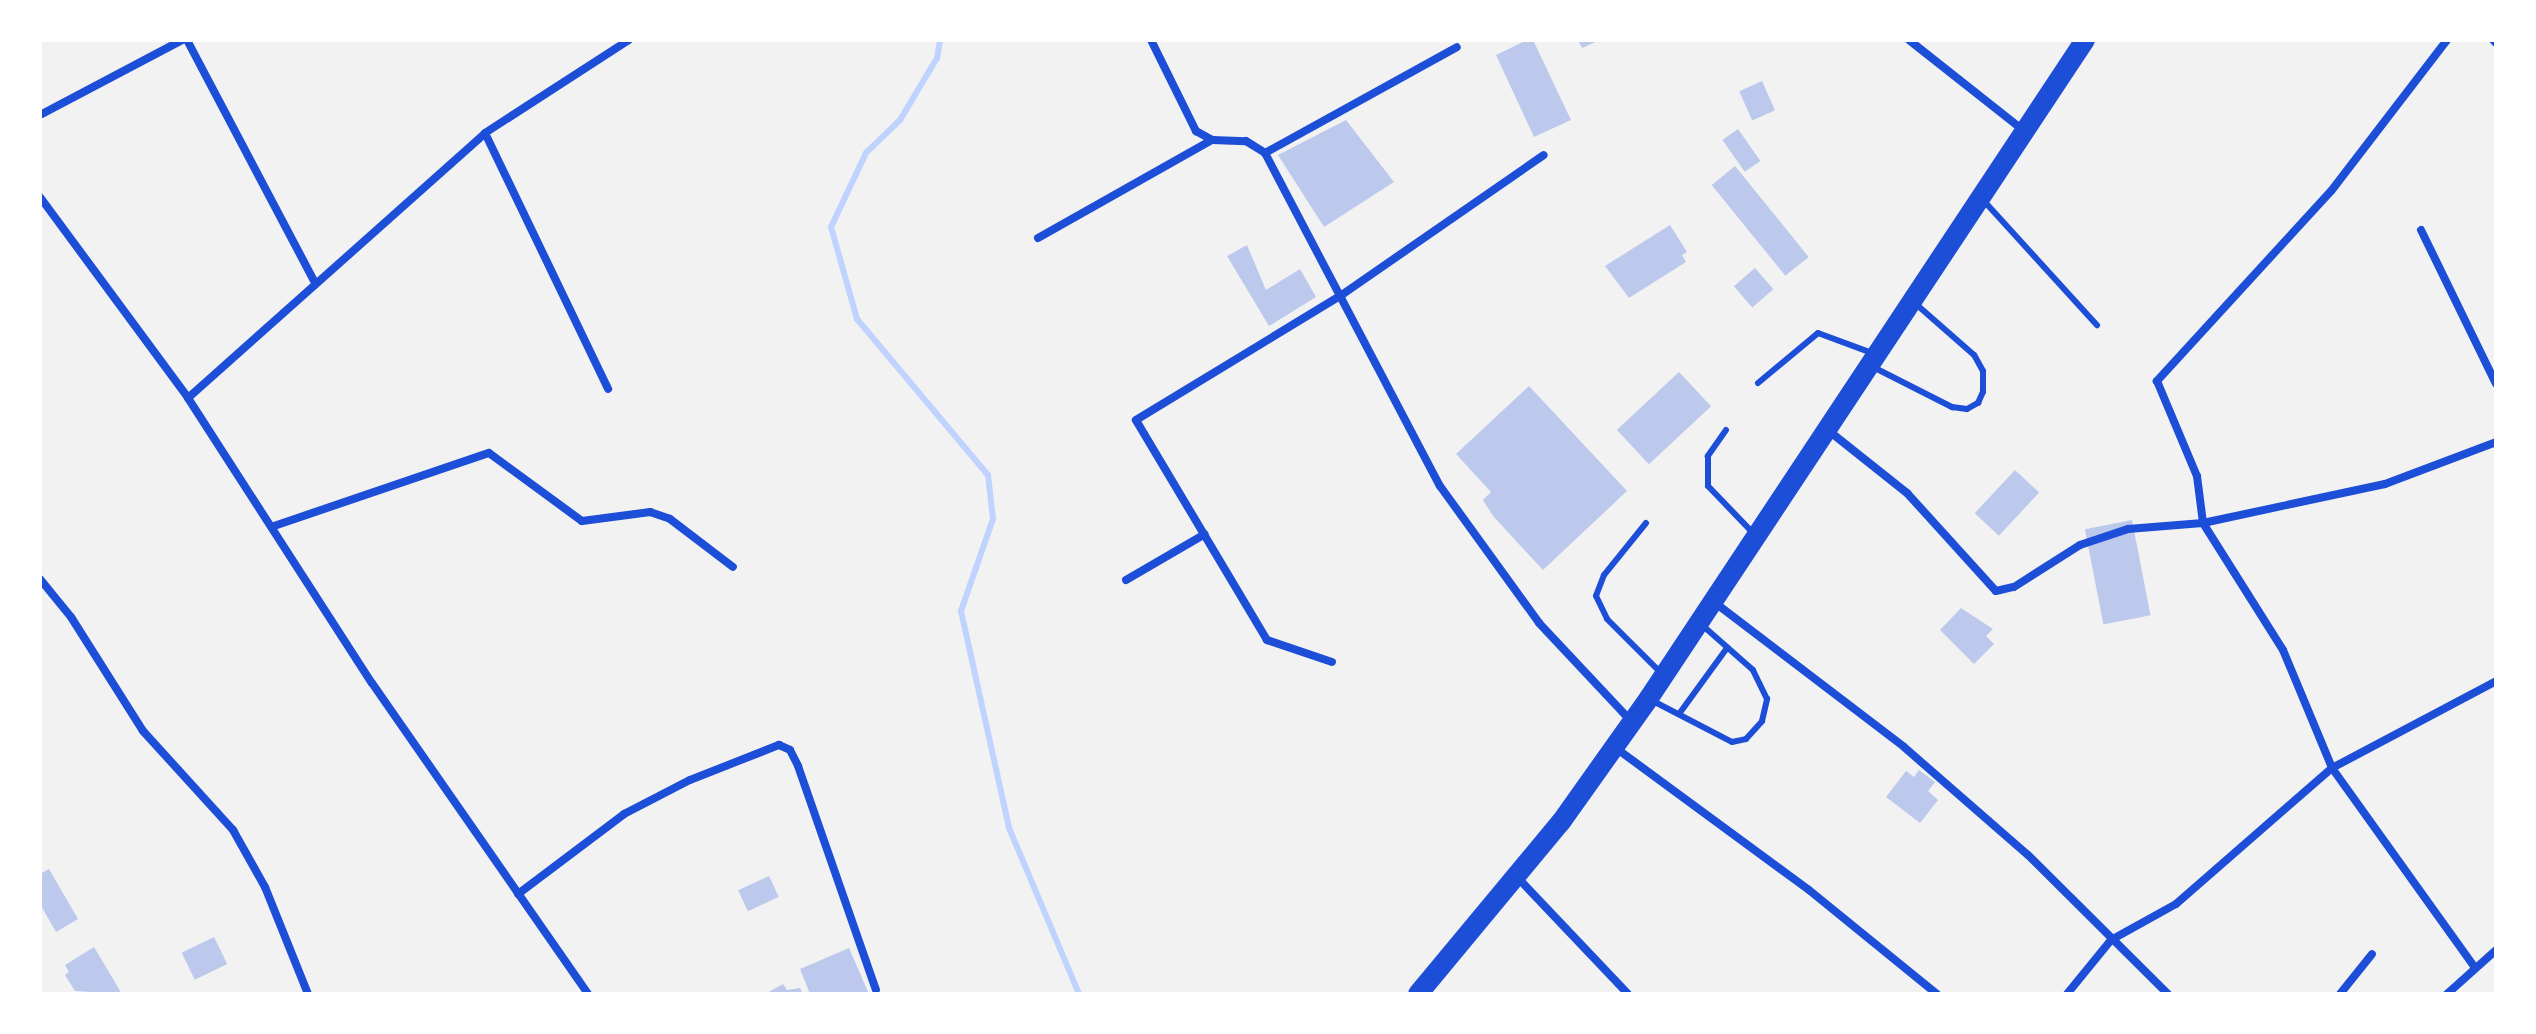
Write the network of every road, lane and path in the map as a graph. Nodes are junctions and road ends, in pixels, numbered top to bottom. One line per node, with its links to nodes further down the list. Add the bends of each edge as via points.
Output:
1 (185, 40): 8 (street); 18 (street)
2 (629, 40): 10 (street)
3 (1151, 40): 11 (street, via 1196,131)
4 (1909, 40): 9 (street)
5 (2085, 40): 9 (main road)
6 (2447, 40): 31 (street, via 2331,191 2157,381 2197,476)
7 (1457, 47): 12 (street)
8 (40, 115)
9 (2023, 131): 14 (main road)
10 (485, 133): 18 (street); 25 (street)
11 (1212, 140): 12 (street, via 1246,141); 17 (street)
12 (1265, 153): 19 (street)
13 (1544, 155): 19 (street)
14 (1979, 195): 20 (main road); 21 (lane)
15 (40, 197): 26 (street)
16 (2421, 230): 24 (street)
17 (1038, 238)
18 (314, 281): 26 (street)
19 (1343, 294): 33 (street, via 1136,420); 46 (street, via 1440,486 1539,623)
20 (1910, 299): 22 (main road); 22 (lane, via 1974,355 1983,371 1978,403 1967,409 1952,407)
21 (2097, 325)
22 (1872, 359): 23 (lane, via 1818,333); 28 (main road)
23 (1758, 383)
24 (2496, 384)
25 (608, 389)
26 (188, 398): 32 (street)
27 (1726, 430): 34 (lane, via 1708,456 1708,486)
28 (1827, 430): 31 (street, via 1907,493 1996,591 2014,587 2080,545 2128,529); 34 (main road)
29 (2496, 442): 31 (street, via 2385,484)
30 (1646, 523): 42 (lane, via 1604,575 1596,596 1607,619)
31 (2203, 523): 48 (street, via 2283,650)
32 (274, 526): 35 (street, via 489,453 582,521 650,512 670,519); 50 (street, via 372,683)
33 (1205, 534): 37 (street); 41 (street, via 1267,640)
34 (1755, 535): 38 (main road)
35 (733, 567)
36 (40, 579): 56 (street, via 71,617 143,731 233,830 265,887)
37 (1126, 580)
38 (1713, 602): 39 (main road); 51 (street, via 1904,747 2028,855)
39 (1700, 622): 40 (lane); 42 (main road)
40 (1727, 648): 45 (lane); 45 (lane, via 1753,670 1767,699 1762,721 1746,739 1732,742)
41 (1332, 662)
42 (1664, 675): 44 (main road)
43 (2496, 681): 48 (street)
44 (1649, 698): 45 (lane); 46 (main road)
45 (1679, 714)
46 (1631, 721): 47 (main road)
47 (1613, 746): 49 (main road, via 1561,822); 60 (street, via 1809,890)
48 (2332, 768): 51 (street, via 2176,904); 54 (street)
49 (1513, 873): 58 (main road); 59 (street)
50 (518, 894): 55 (street, via 624,814 690,780 779,745 790,750 798,766); 57 (street)
51 (2111, 940): 61 (street); 62 (street)
52 (2496, 950): 54 (street)
53 (2372, 954): 63 (street)
54 (2475, 968): 64 (street)
55 (876, 990)
56 (308, 994)
57 (588, 994)
58 (1418, 994)
59 (1628, 994)
60 (1937, 994)
61 (2067, 994)
62 (2168, 994)
63 (2340, 994)
64 (2447, 994)

